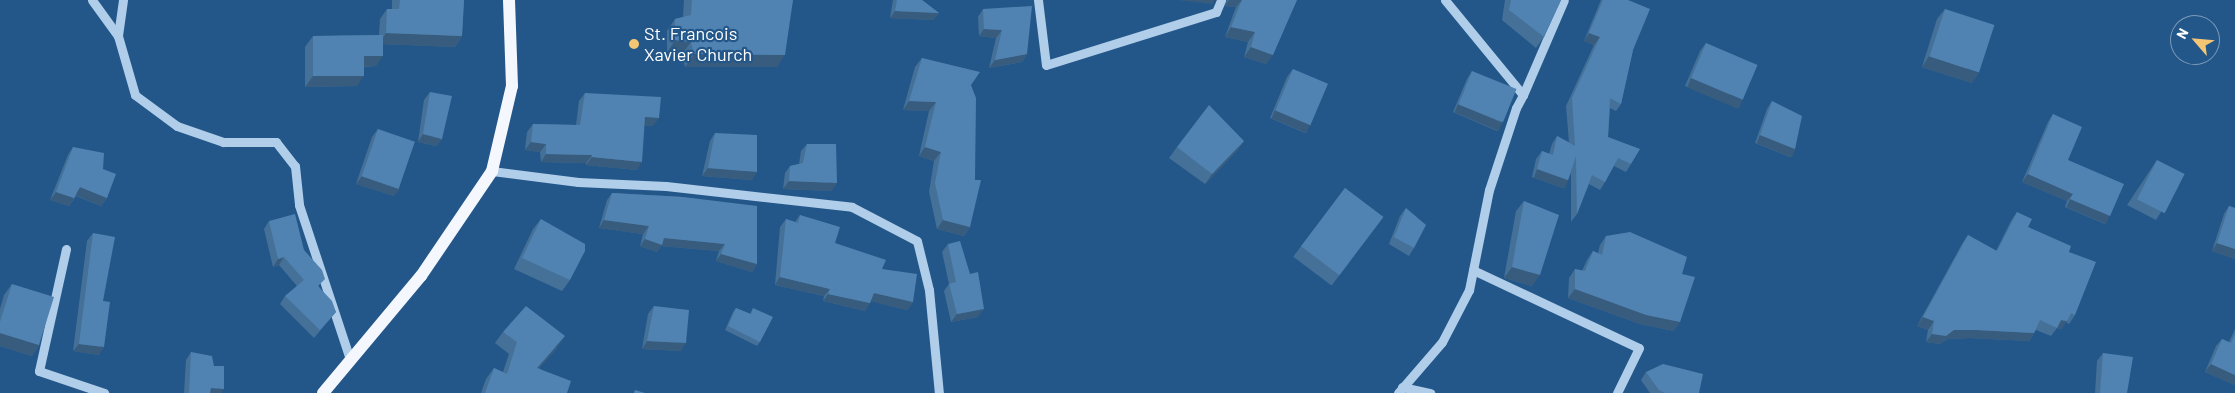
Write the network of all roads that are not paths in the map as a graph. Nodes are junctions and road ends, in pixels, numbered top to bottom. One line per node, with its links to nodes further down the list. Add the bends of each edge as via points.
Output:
1 (92, 0): 8 (street)
2 (123, 0): 8 (street)
3 (509, 0): 10 (main road, via 512,86)
4 (1038, 0): 5 (street, via 1046,65 1216,12)
5 (1221, 0)
6 (1444, 0): 9 (street)
7 (1564, 0): 9 (street)
8 (118, 36): 13 (street, via 135,95 177,126 223,142 276,142 295,166 299,206)
9 (1523, 95): 12 (street, via 1490,190)
10 (492, 172): 13 (main road, via 421,276); 17 (street, via 578,182 666,186 852,207 917,241 929,290)
11 (66, 249): 15 (street, via 39,371)
12 (1473, 270): 14 (street, via 1469,290 1442,342); 19 (street, via 1639,348)
13 (350, 359): 16 (main road)
14 (1400, 390): 18 (street)
15 (104, 393)
16 (323, 393)
17 (939, 393)
18 (1430, 393)
19 (1618, 393)

